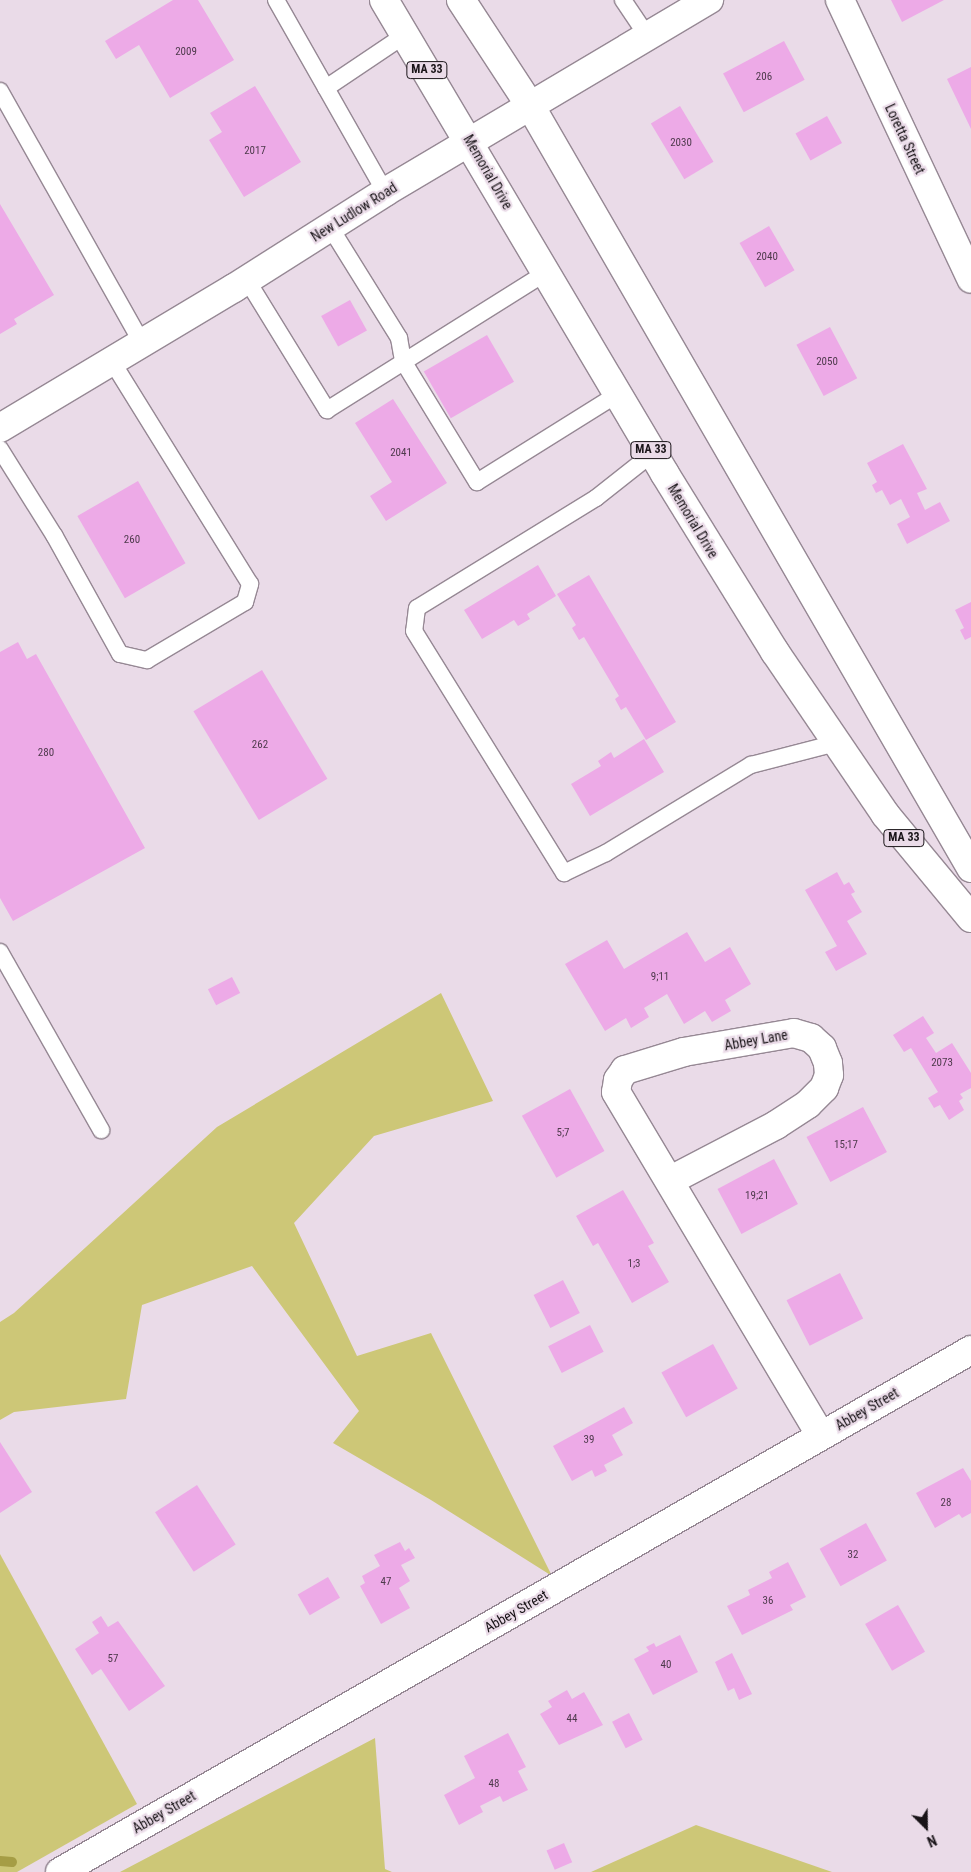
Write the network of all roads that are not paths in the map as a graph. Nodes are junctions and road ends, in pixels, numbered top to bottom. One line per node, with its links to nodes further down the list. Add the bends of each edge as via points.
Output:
1 (276, 0): 9 (lane)
2 (384, 0): 7 (main road, Memorial Drive / MA 33)
3 (461, 0): 11 (main road, MA 33)
4 (623, 0): 8 (lane)
5 (709, 0): 8 (main road, New Ludlow Road)
6 (840, 0): 16 (main road, Loretta Street)
7 (405, 35): 9 (lane); 12 (main road, Memorial Drive / MA 33)
8 (648, 36): 11 (main road, New Ludlow Road)
9 (326, 88): 13 (lane)
10 (0, 91): 18 (lane)
11 (531, 107): 12 (main road, New Ludlow Road); 26 (main road, MA 33)
12 (470, 141): 13 (main road, New Ludlow Road); 15 (main road, Memorial Drive / MA 33)
13 (385, 192): 14 (main road, New Ludlow Road)
14 (330, 228): 17 (main road, New Ludlow Road); 20 (lane, via 399,338)
15 (547, 272): 20 (lane); 21 (main road, Memorial Drive / MA 33)
16 (971, 279)
17 (247, 280): 18 (main road, New Ludlow Road); 20 (lane, via 327,410)
18 (142, 343): 19 (main road, New Ludlow Road)
19 (112, 361): 22 (main road, New Ludlow Road); 23 (lane, via 250,584 245,602 148,660 120,654 54,535)
20 (403, 361): 21 (lane, via 477,482)
21 (618, 394): 24 (main road, Memorial Drive / MA 33)
22 (0, 428)
23 (0, 449)
24 (653, 453): 25 (main road, Memorial Drive / MA 33, via 724,572); 25 (lane, via 596,498 417,608 414,631 558,865 564,873 606,853 751,765)
25 (836, 743): 27 (main road, Memorial Drive / MA 33, via 885,814)
26 (971, 868)
27 (971, 918)
28 (0, 952): 29 (lane)
29 (101, 1130)
30 (671, 1180): 30 (main road, Abbey Lane, via 776,1125 808,1104 824,1088 829,1075 822,1048 810,1038 794,1033 684,1052 636,1064 625,1070 618,1080 616,1092); 32 (main road, Abbey Lane)
31 (971, 1350): 32 (main road, Abbey Street)
32 (821, 1436): 33 (main road, Abbey Street)
33 (60, 1872)

